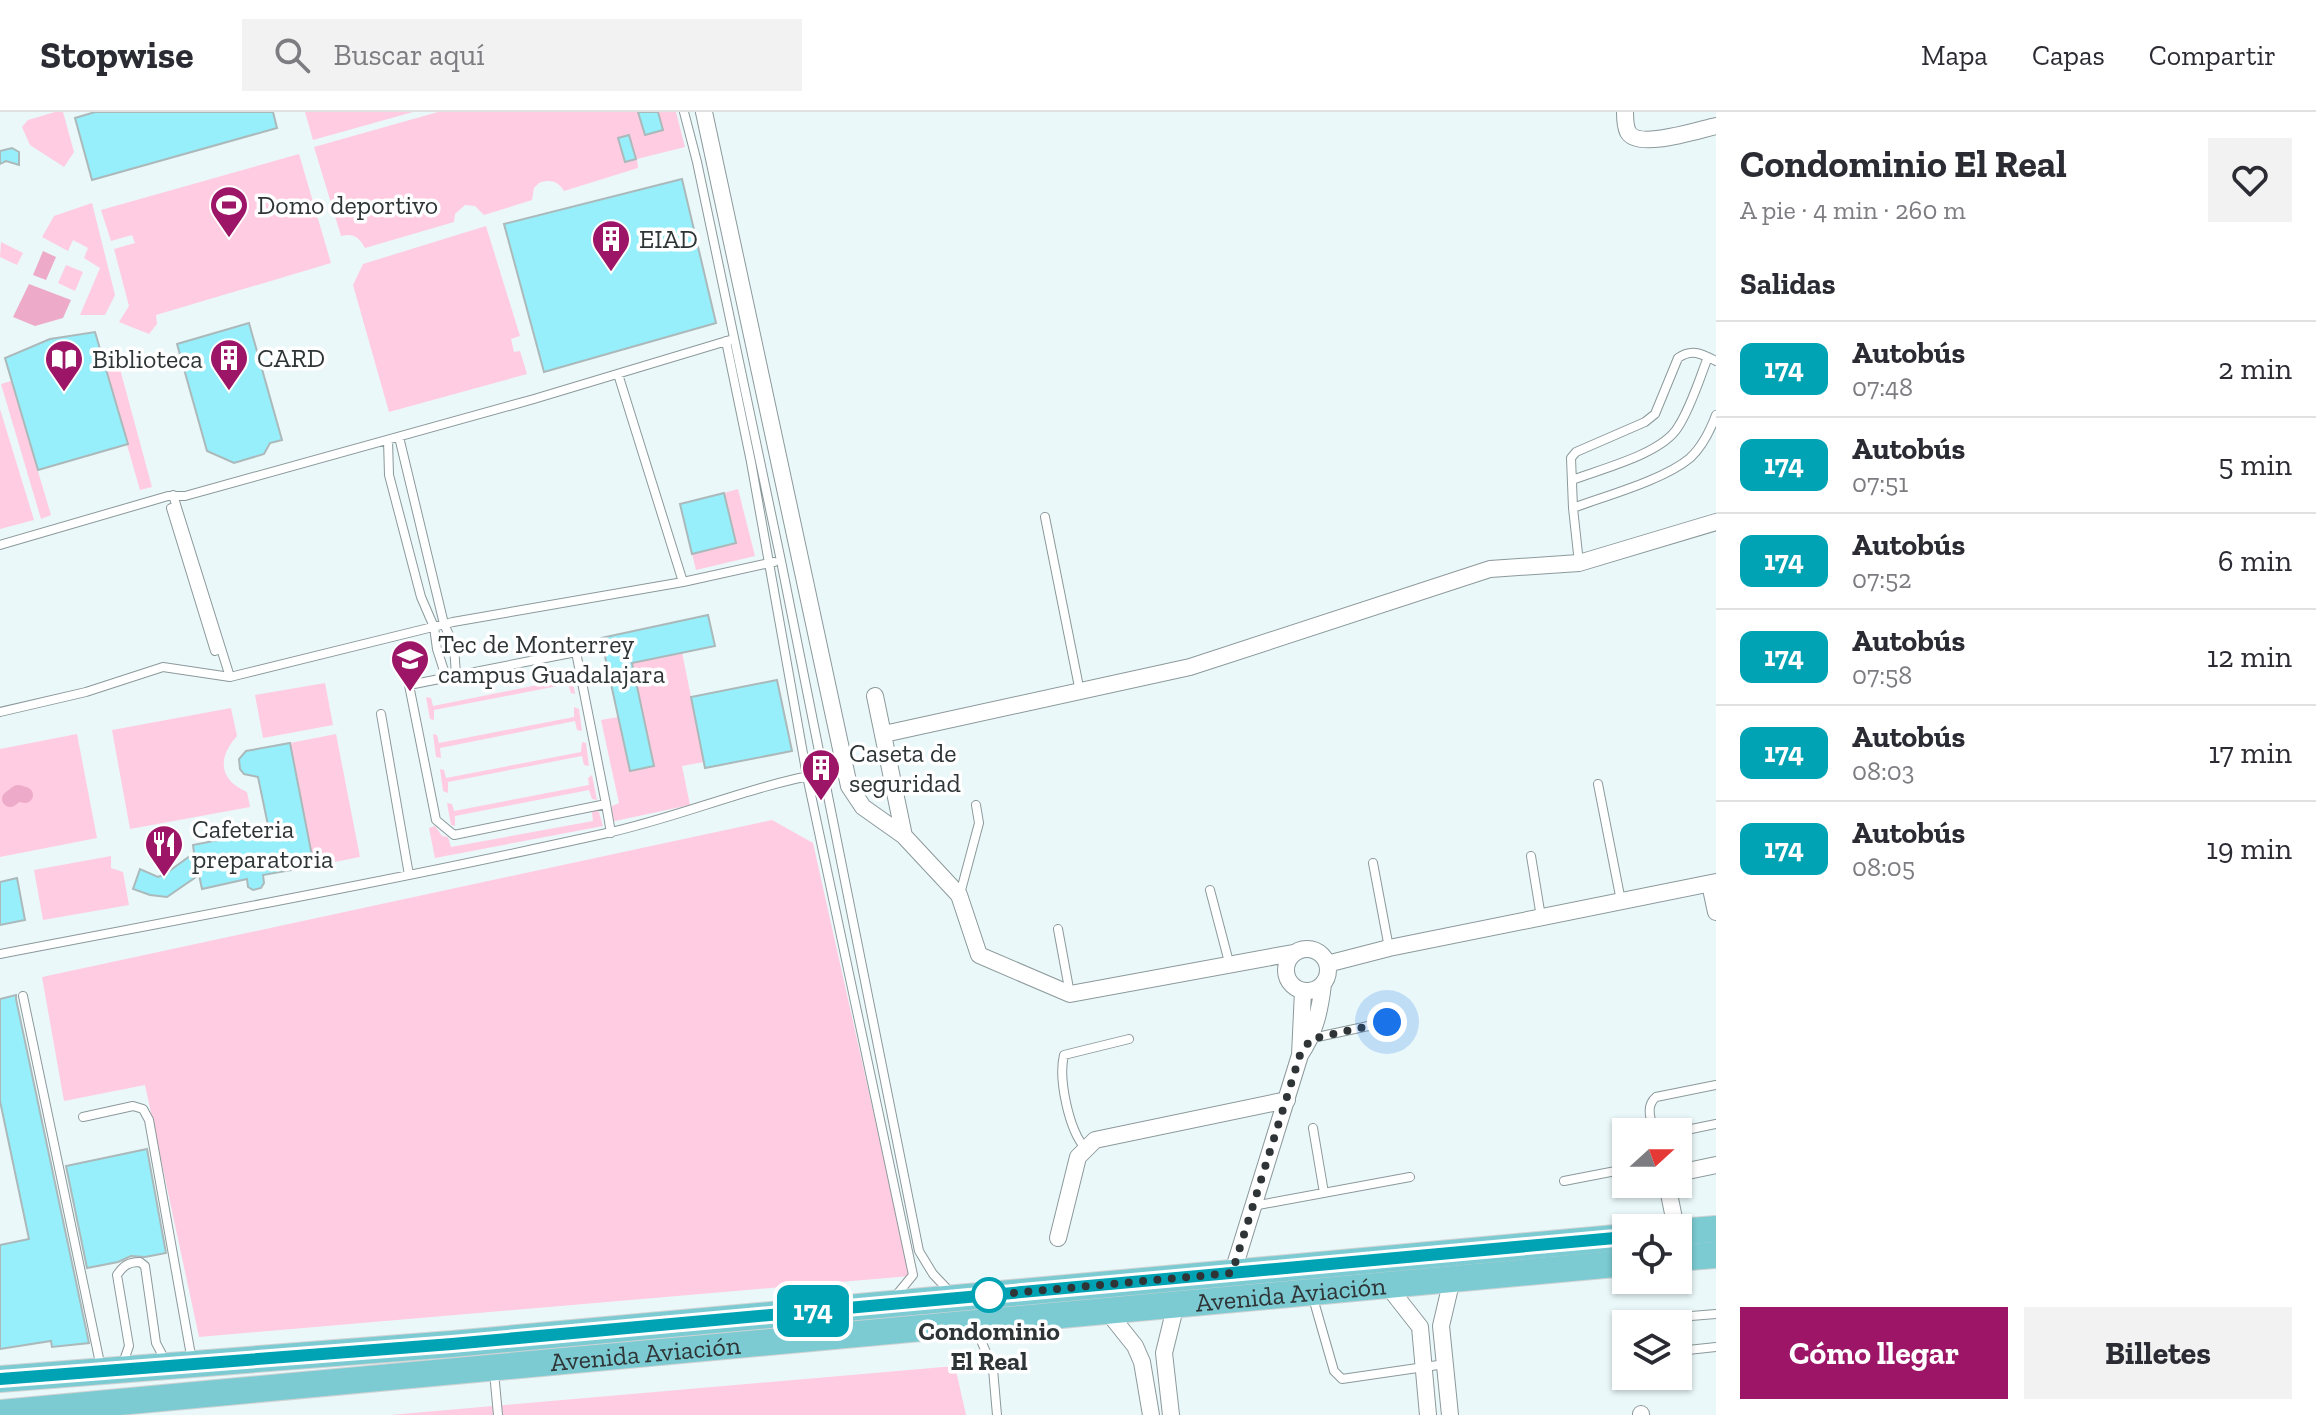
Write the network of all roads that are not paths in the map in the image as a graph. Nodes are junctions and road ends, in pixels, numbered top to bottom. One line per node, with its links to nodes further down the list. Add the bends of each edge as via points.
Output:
1 (684, 112): 5 (lane)
2 (704, 112): 38 (street, via 849,786 863,807)
3 (1625, 112): 4 (street, via 1627,131 1648,141)
4 (1716, 126)
5 (730, 340): 7 (lane); 17 (lane); 18 (lane)
6 (1712, 359): 11 (lane, via 1669,438); 11 (lane, via 1693,351 1678,358 1655,414 1576,452 1571,458)
7 (618, 374): 9 (lane); 20 (lane)
8 (1716, 415): 13 (lane, via 1708,436 1689,459)
9 (399, 437): 10 (lane); 21 (lane)
10 (388, 440): 12 (lane); 22 (lane, via 389,475)
11 (1572, 480): 13 (lane)
12 (170, 496): 16 (lane); 23 (lane); 25 (lane)
13 (1573, 508): 19 (lane)
14 (1045, 517): 27 (lane)
15 (1716, 522): 19 (street)
16 (0, 545)
17 (781, 561): 18 (lane); 32 (lane)
18 (769, 563): 20 (lane); 33 (lane)
19 (1579, 563): 27 (street, via 1490,569 1190,667)
20 (683, 582): 21 (lane)
21 (444, 624): 22 (lane); 24 (lane, via 454,646)
22 (434, 627): 25 (lane); 26 (lane)
23 (215, 651)
24 (456, 675): 26 (lane); 35 (lane, via 576,652)
25 (230, 677): 29 (lane, via 163,667)
26 (446, 677): 35 (lane, via 409,685 436,820 454,835)
27 (1080, 692): 31 (street)
28 (875, 696): 31 (street)
29 (0, 712)
30 (381, 714): 41 (lane)
31 (884, 734): 38 (street)
32 (824, 773): 33 (lane); 89 (lane, via 919,1251)
33 (807, 776): 37 (lane); 91 (lane, via 913,1275)
34 (1598, 784): 45 (lane)
35 (606, 804): 37 (lane)
36 (976, 805): 44 (lane, via 979,823)
37 (611, 833): 41 (lane)
38 (904, 836): 44 (street)
39 (1531, 856): 47 (lane)
40 (1373, 863): 49 (lane)
41 (409, 875): 51 (lane)
42 (1713, 883): 45 (street); 46 (street)
43 (1210, 890): 54 (lane)
44 (959, 895): 58 (street, via 979,955)
45 (1621, 902): 47 (street)
46 (1716, 912)
47 (1541, 917): 49 (street)
48 (1058, 929): 58 (lane)
49 (1389, 948): 53 (street)
50 (1293, 953): 52 (street); 53 (street, via 1311,949); 55 (street, via 1285,966)
51 (0, 954)
52 (1260, 960): 54 (street); 55 (street)
53 (1327, 964): 56 (street)
54 (1230, 966): 58 (street)
55 (1286, 977): 57 (street)
56 (1323, 984): 57 (street); 62 (street, via 1320,1010)
57 (1303, 991): 62 (street)
58 (1070, 994)
59 (23, 996): 104 (lane)
60 (1387, 1022): 62 (lane)
61 (1129, 1039): 70 (lane, via 1064,1055 1061,1068 1074,1135)
62 (1303, 1045): 64 (street)
63 (1716, 1085): 66 (lane, via 1656,1097 1649,1109)
64 (1287, 1100): 70 (street, via 1095,1140); 77 (street)
65 (83, 1117): 100 (lane, via 133,1106 143,1109 149,1120)
66 (1651, 1118)
67 (1716, 1124): 69 (lane)
68 (1313, 1128): 76 (lane)
69 (1692, 1129)
70 (1085, 1148): 79 (street, via 1078,1157)
71 (1716, 1165): 72 (street)
72 (1692, 1170)
73 (1612, 1172): 75 (lane)
74 (1410, 1177): 76 (lane)
75 (1564, 1181)
76 (1324, 1193): 77 (lane)
77 (1253, 1206): 85 (street)
78 (1716, 1229): 81 (main road)
79 (1058, 1238)
80 (1612, 1238): 85 (main road, Avenida Aviación)
81 (1692, 1238)
82 (1692, 1247): 83 (main road)
83 (1716, 1255)
84 (1612, 1264): 86 (main road, Avenida Aviación)
85 (1232, 1273): 89 (main road, Avenida Aviación); 90 (street)
86 (1452, 1279): 87 (main road, Avenida Aviación); 101 (street, via 1441,1326)
87 (1387, 1285): 88 (main road, Avenida Aviación); 103 (street, via 1420,1327)
88 (1311, 1292): 90 (main road, Avenida Aviación); 103 (lane, via 1334,1371 1342,1379)
89 (955, 1298): 91 (main road, Avenida Aviación); 96 (lane)
90 (1227, 1300): 92 (main road, Avenida Aviación)
91 (888, 1304): 97 (main road, Avenida Aviación)
92 (1176, 1304): 93 (main road, Avenida Aviación); 107 (street, via 1164,1353)
93 (1107, 1311): 96 (main road, Avenida Aviación); 108 (street, via 1135,1346)
94 (1716, 1314): 95 (lane)
95 (1692, 1316)
96 (973, 1323): 102 (main road, Avenida Aviación); 111 (lane, via 993,1369)
97 (452, 1344): 100 (main road, Avenida Aviación); 105 (main road)
98 (1716, 1347): 99 (lane)
99 (1692, 1350)
100 (179, 1364): 104 (main road, Avenida Aviación); 104 (lane, via 156,1343 145,1266 132,1262 117,1275 129,1346)
101 (1445, 1364): 103 (lane); 115 (street)
102 (493, 1367): 105 (main road, Avenida Aviación); 110 (lane)
103 (1424, 1367): 114 (street)
104 (111, 1370): 106 (main road, Avenida Aviación)
105 (454, 1371): 109 (main road, Avenida Aviación)
106 (0, 1379)
107 (1167, 1391): 108 (street); 113 (street)
108 (1148, 1393): 112 (street)
109 (0, 1413)
110 (498, 1415)
111 (997, 1415)
112 (1151, 1415)
113 (1171, 1415)
114 (1428, 1415)
115 (1450, 1415)

